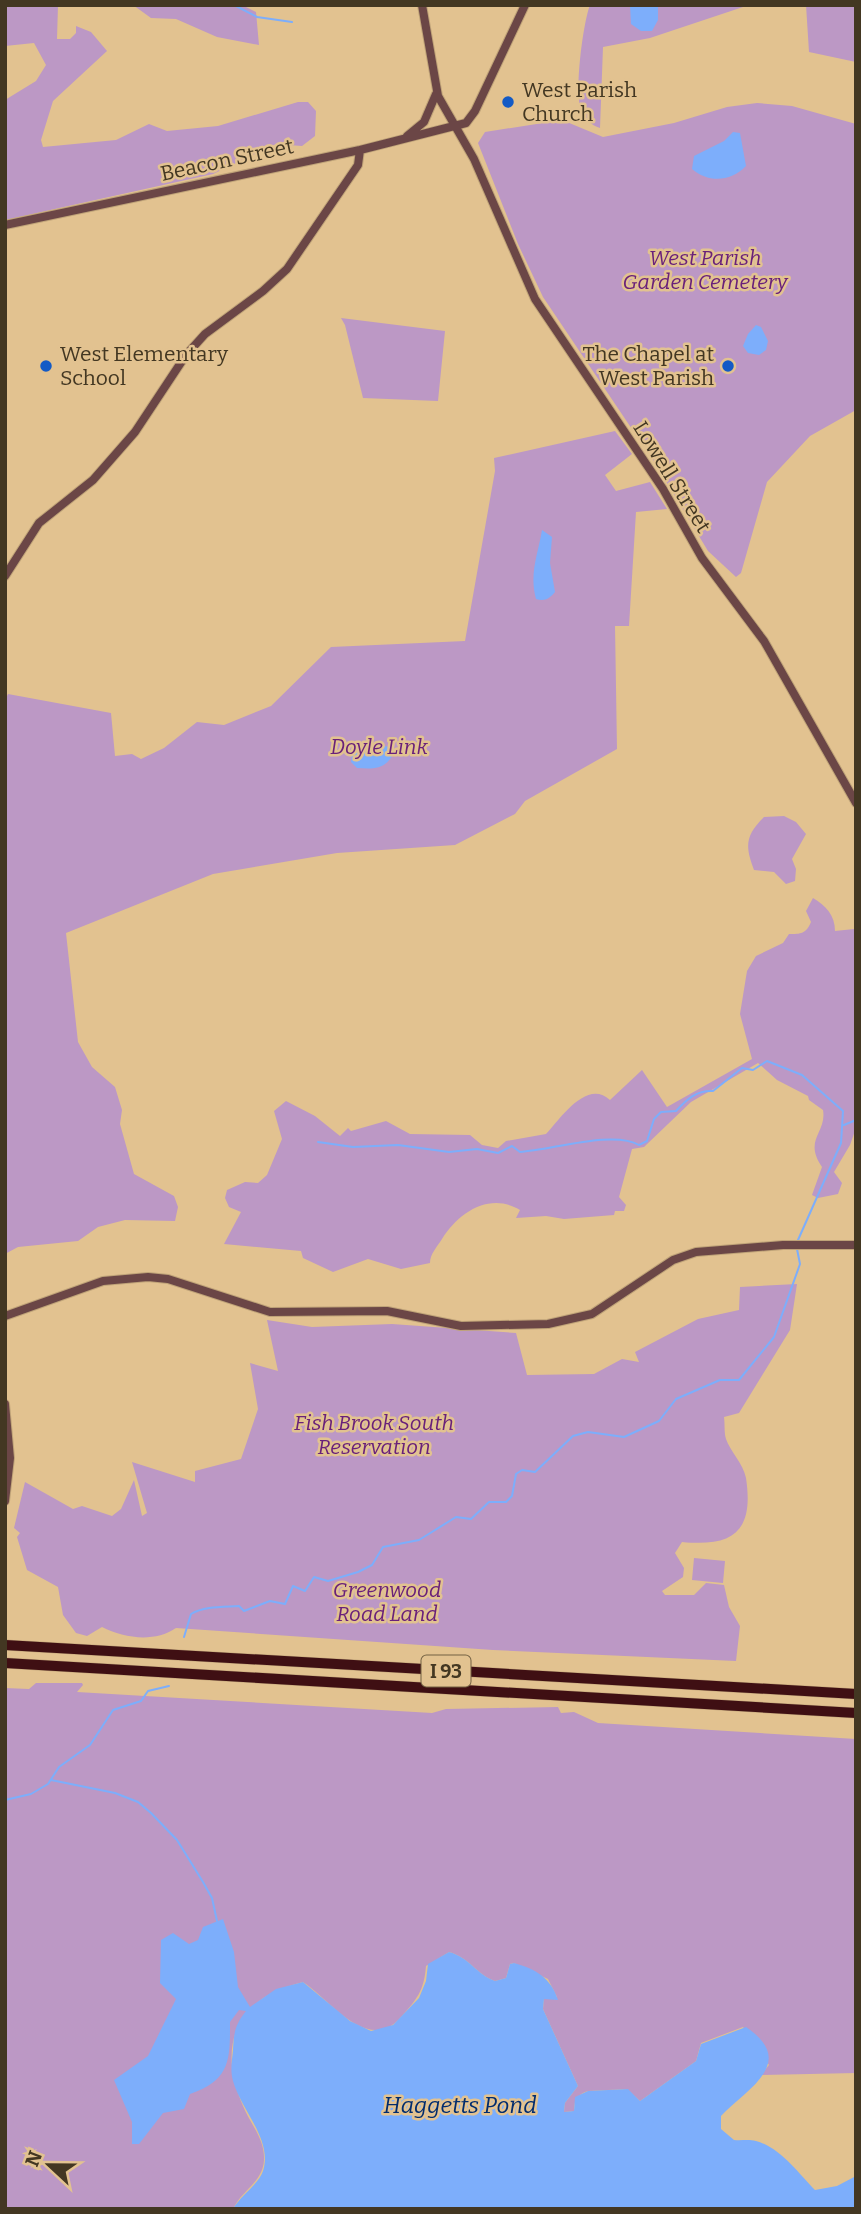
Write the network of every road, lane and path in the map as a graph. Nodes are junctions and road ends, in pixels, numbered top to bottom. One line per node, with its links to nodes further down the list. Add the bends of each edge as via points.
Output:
1 (422, 5): 3 (main road, Lowell Street)
2 (524, 5): 4 (main road, via 475,111 466,123)
3 (435, 87): 4 (main road, Lowell Street); 5 (main road, via 424,122)
4 (456, 126): 5 (main road, Beacon Street); 9 (main road, Lowell Street, via 535,299 663,489 702,558 772,653)
5 (403, 139): 6 (main road, Beacon Street)
6 (360, 150): 7 (main road, Beacon Street); 8 (main road, via 358,165 287,269 205,334 135,432 93,480 39,523)
7 (5, 225)
8 (5, 576)
9 (856, 803)
10 (856, 1245): 11 (main road, via 696,1252 673,1260 592,1314 548,1324 461,1326 387,1311 270,1312 168,1279 148,1277 103,1281)
11 (5, 1316)
12 (5, 1404): 13 (main road, via 10,1458)
13 (5, 1501)
14 (5, 1645): 16 (highway, I 93)
15 (5, 1663): 17 (highway, I 93)
16 (856, 1692)
17 (802, 1710): 18 (highway, I 93); 19 (highway)
18 (856, 1713)
19 (856, 1720)

